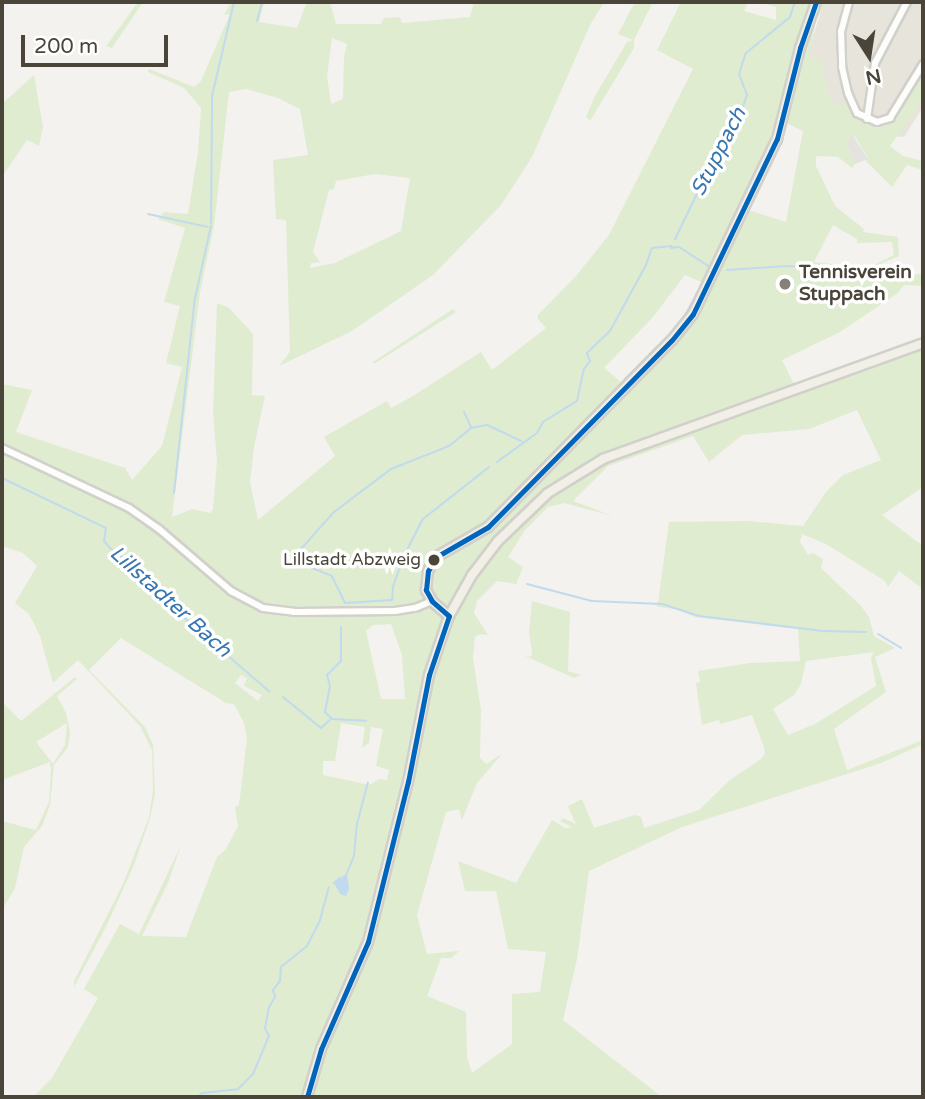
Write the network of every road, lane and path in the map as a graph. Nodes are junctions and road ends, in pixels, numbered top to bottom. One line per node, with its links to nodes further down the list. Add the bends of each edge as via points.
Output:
1 (816, 2): 9 (main road, via 777,139 693,314 488,527 436,557 426,577)
2 (849, 2): 5 (street, via 841,32 843,75 853,108)
3 (907, 2): 5 (street, via 875,63)
4 (923, 64): 5 (street, via 894,115 882,121)
5 (867, 119)
6 (923, 343): 8 (main road, via 641,443 581,470 515,521)
7 (2, 448): 9 (street, via 129,508 231,591 263,608 395,611)
8 (463, 592): 9 (main road, via 452,603); 10 (main road)
9 (434, 603): 10 (main road)
10 (449, 616): 11 (main road, via 429,675 368,942 321,1049)
11 (307, 1097)

